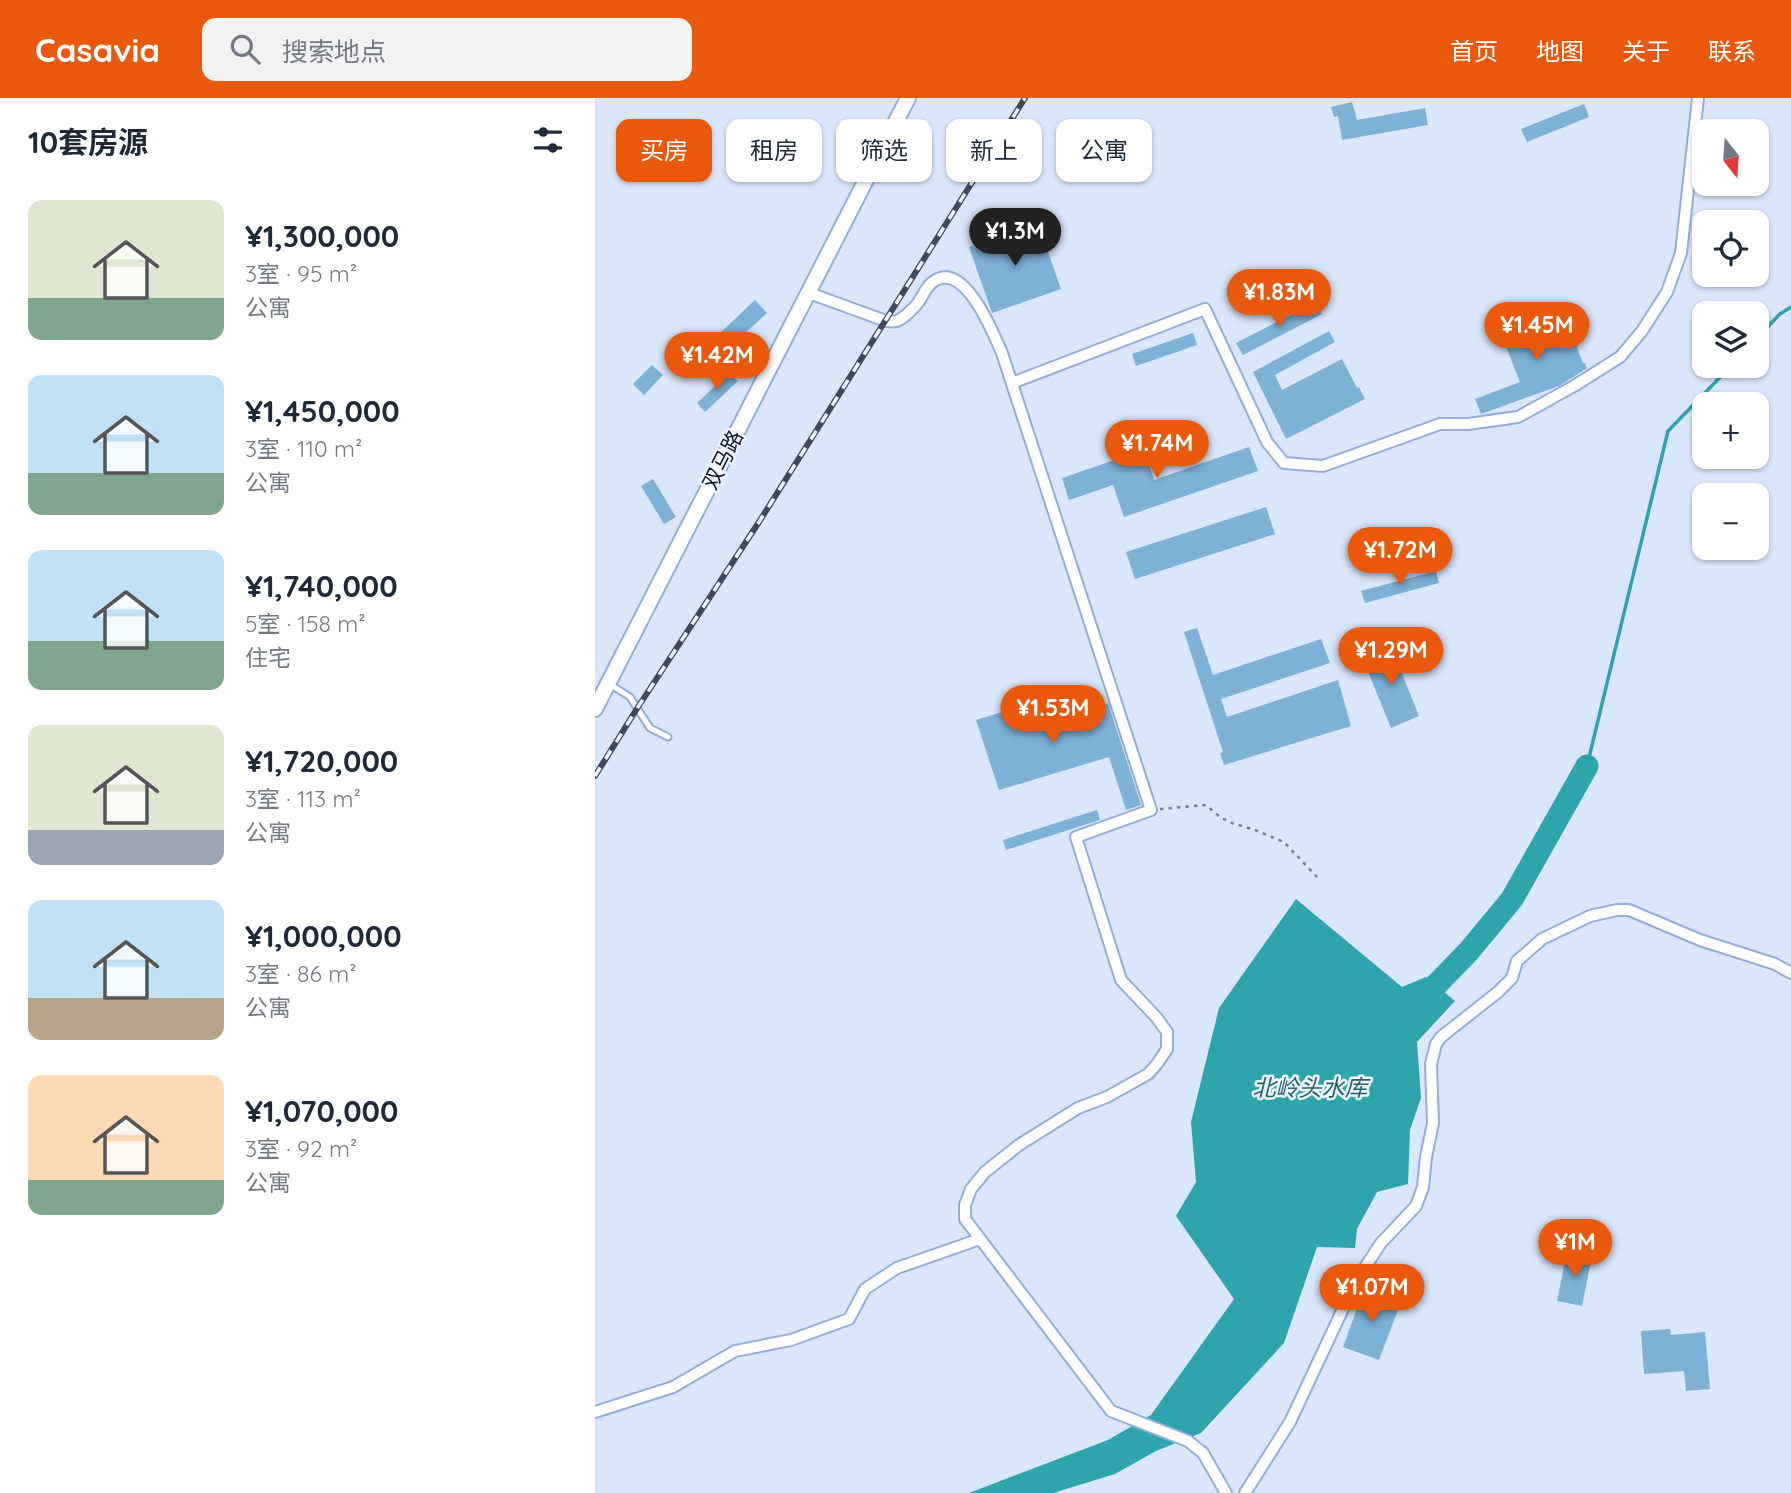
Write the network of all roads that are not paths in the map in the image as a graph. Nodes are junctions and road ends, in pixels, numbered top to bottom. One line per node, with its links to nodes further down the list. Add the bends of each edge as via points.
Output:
1 (908, 98): 3 (street, 双马路)
2 (1699, 98): 4 (street, via 1681,253 1667,292 1620,357 1518,416 1440,424 1323,466 1285,463 1267,442 1205,309)
3 (809, 293): 4 (street, via 897,321 935,281 956,281 985,315); 5 (street, 双马路)
4 (1012, 383): 9 (street, via 1151,810 1076,837 1121,980 1167,1032 1167,1049 1147,1074 1078,1108 985,1172 965,1205 965,1219)
5 (608, 684): 6 (street, 双马路); 7 (lane, via 630,697 650,728)
6 (595, 709)
7 (668, 737)
8 (1791, 973): 12 (street, via 1629,910 1590,916 1542,939 1517,961 1512,978 1436,1044 1431,1065 1433,1123 1416,1206 1381,1242 1356,1281 1290,1422)
9 (980, 1239): 10 (street, via 897,1268 865,1289 849,1319 791,1340 735,1351 673,1387); 11 (street, via 1111,1411 1188,1441 1203,1453)
10 (595, 1412)
11 (1226, 1493)
12 (1245, 1493)

